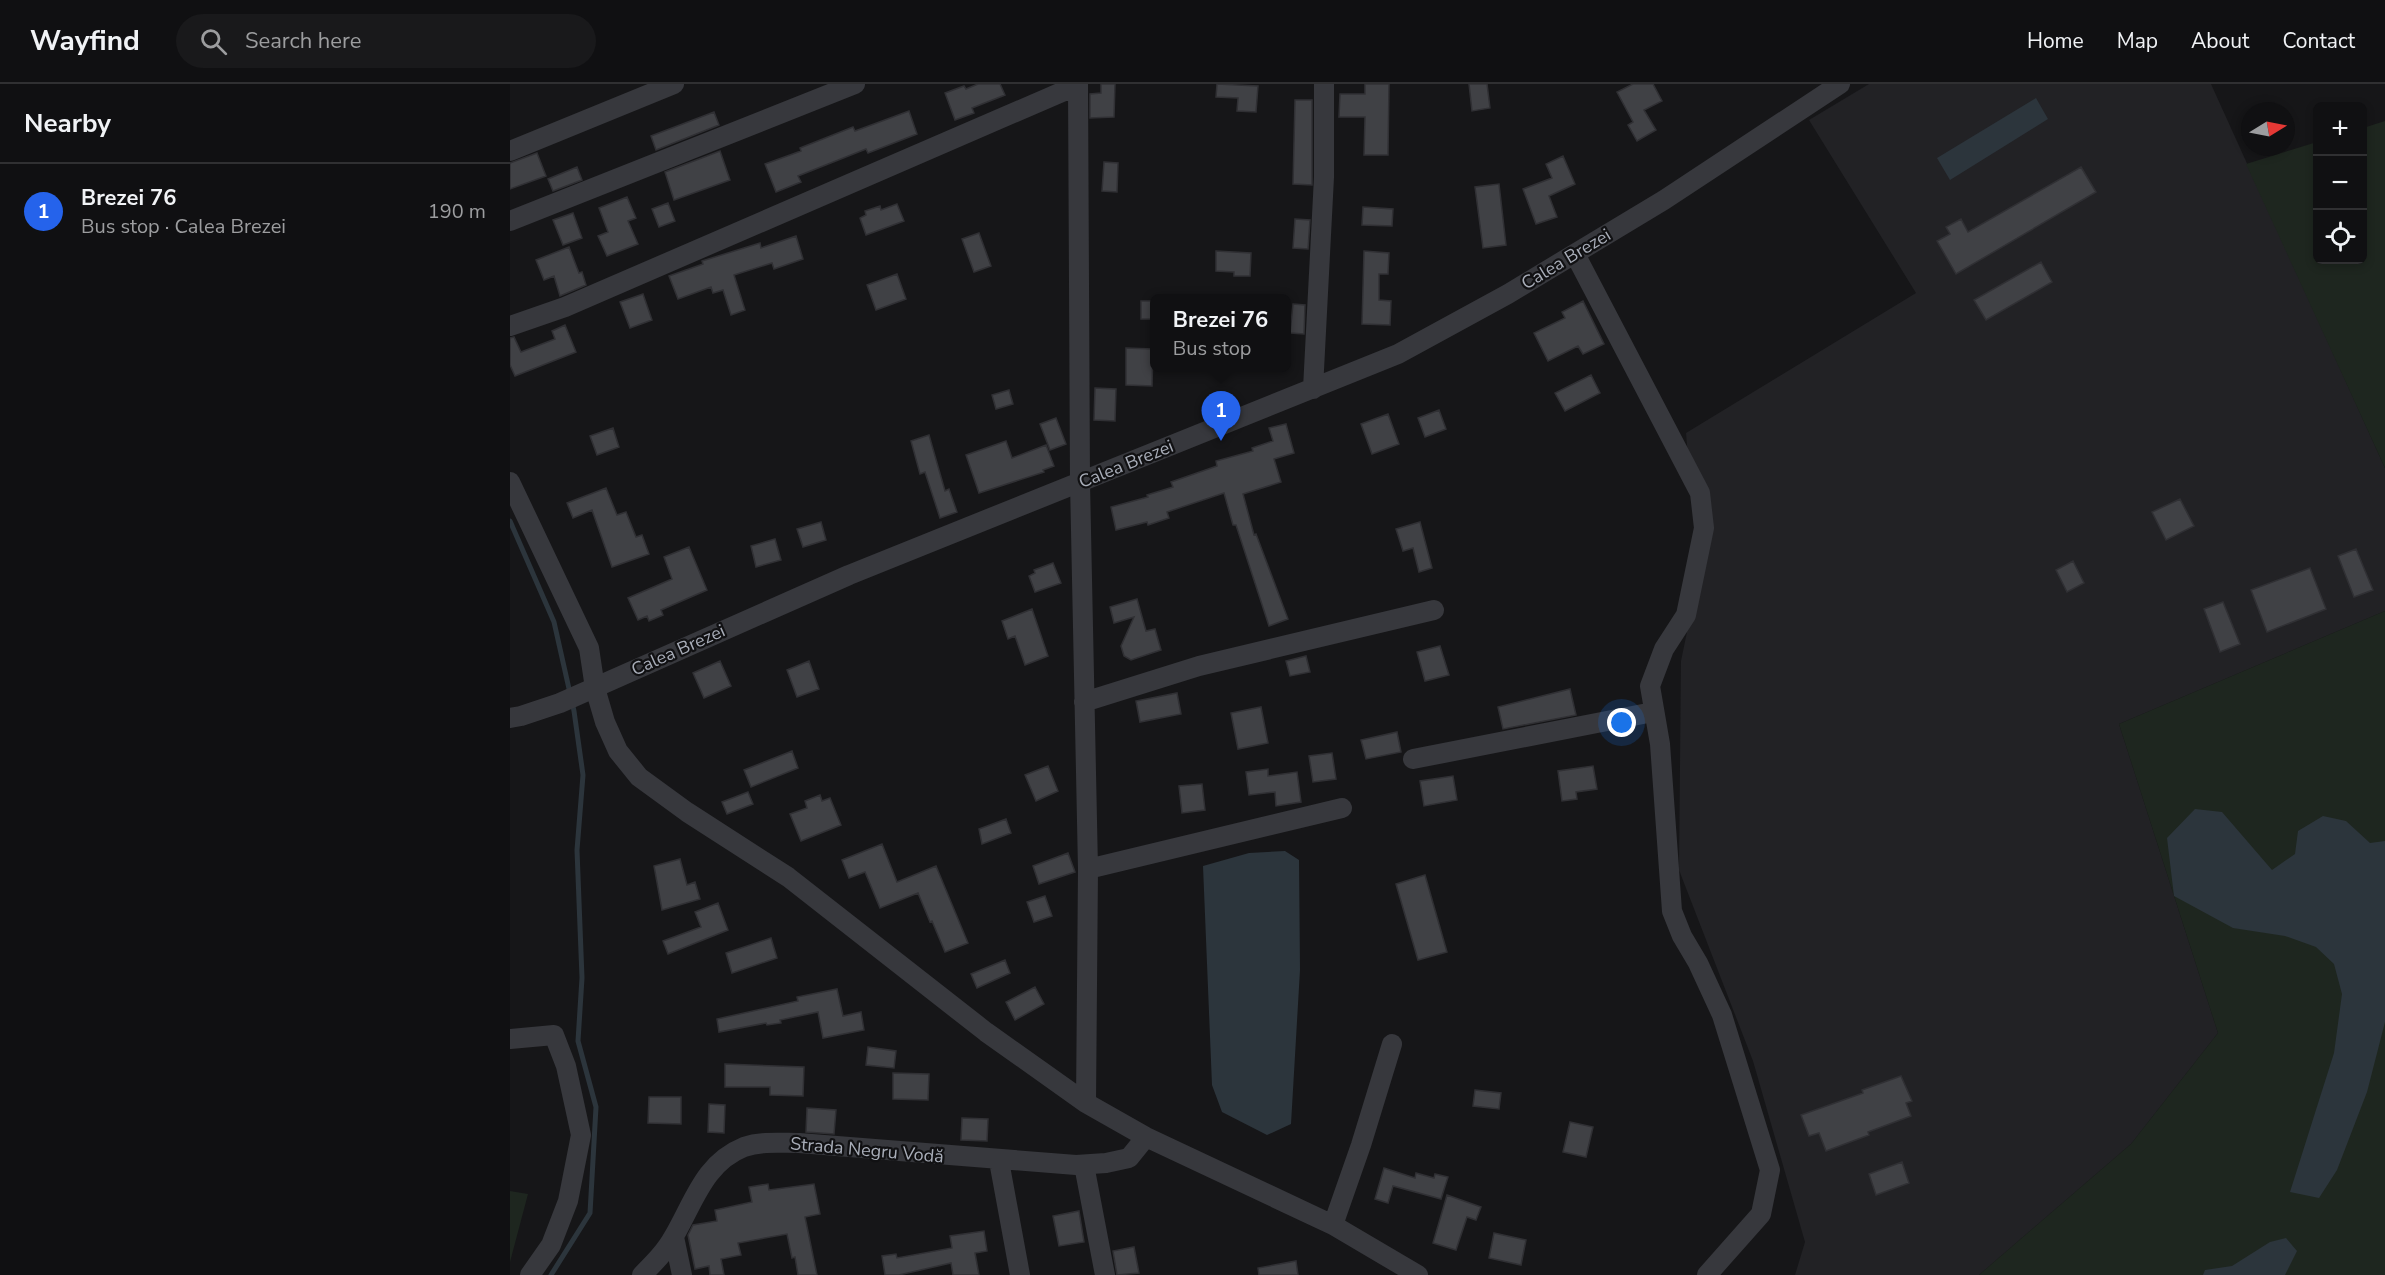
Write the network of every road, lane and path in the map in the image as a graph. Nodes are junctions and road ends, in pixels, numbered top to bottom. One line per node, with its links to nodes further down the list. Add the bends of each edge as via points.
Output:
1 (674, 84): 6 (street)
2 (855, 84): 7 (street)
3 (1324, 84): 10 (street, via 1324,177)
4 (1840, 84): 8 (street, Calea Brezei)
5 (1078, 85): 9 (street, via 565,307); 12 (street)
6 (510, 150)
7 (510, 221)
8 (1575, 254): 10 (street, Calea Brezei, via 1441,332); 16 (street, via 1700,493 1704,528 1686,615 1664,649 1650,686)
9 (510, 326)
10 (1313, 389): 12 (street, Calea Brezei)
11 (510, 482): 14 (street, via 589,648)
12 (1080, 482): 14 (street, Calea Brezei, via 849,575); 15 (street)
13 (1434, 610): 15 (street, via 1199,666)
14 (595, 688): 17 (street, Calea Brezei); 23 (street, via 618,751 639,777 788,877 986,1032)
15 (1084, 702): 20 (street)
16 (1653, 712): 18 (street); 35 (street, via 1660,744 1672,910 1722,1015 1770,1170 1761,1214)
17 (510, 718)
18 (1413, 759)
19 (1342, 808): 20 (street)
20 (1088, 869): 23 (street)
21 (510, 1039): 29 (street, via 554,1035 566,1066 581,1135 568,1201 550,1245)
22 (1392, 1044): 27 (street)
23 (1086, 1103): 24 (street)
24 (1146, 1137): 26 (street, Strada Negru Vodă, via 1129,1158); 27 (street)
25 (999, 1161): 26 (street, Strada Negru Vodă); 28 (street, Strada Negru Vodă, via 799,1143 745,1147 713,1168); 32 (street)
26 (1084, 1165): 33 (street)
27 (1333, 1226): 34 (street)
28 (674, 1237): 30 (street, Strada Negru Vodă); 31 (street)
29 (530, 1275)
30 (642, 1275)
31 (682, 1275)
32 (1020, 1275)
33 (1106, 1275)
34 (1418, 1275)
35 (1707, 1275)

